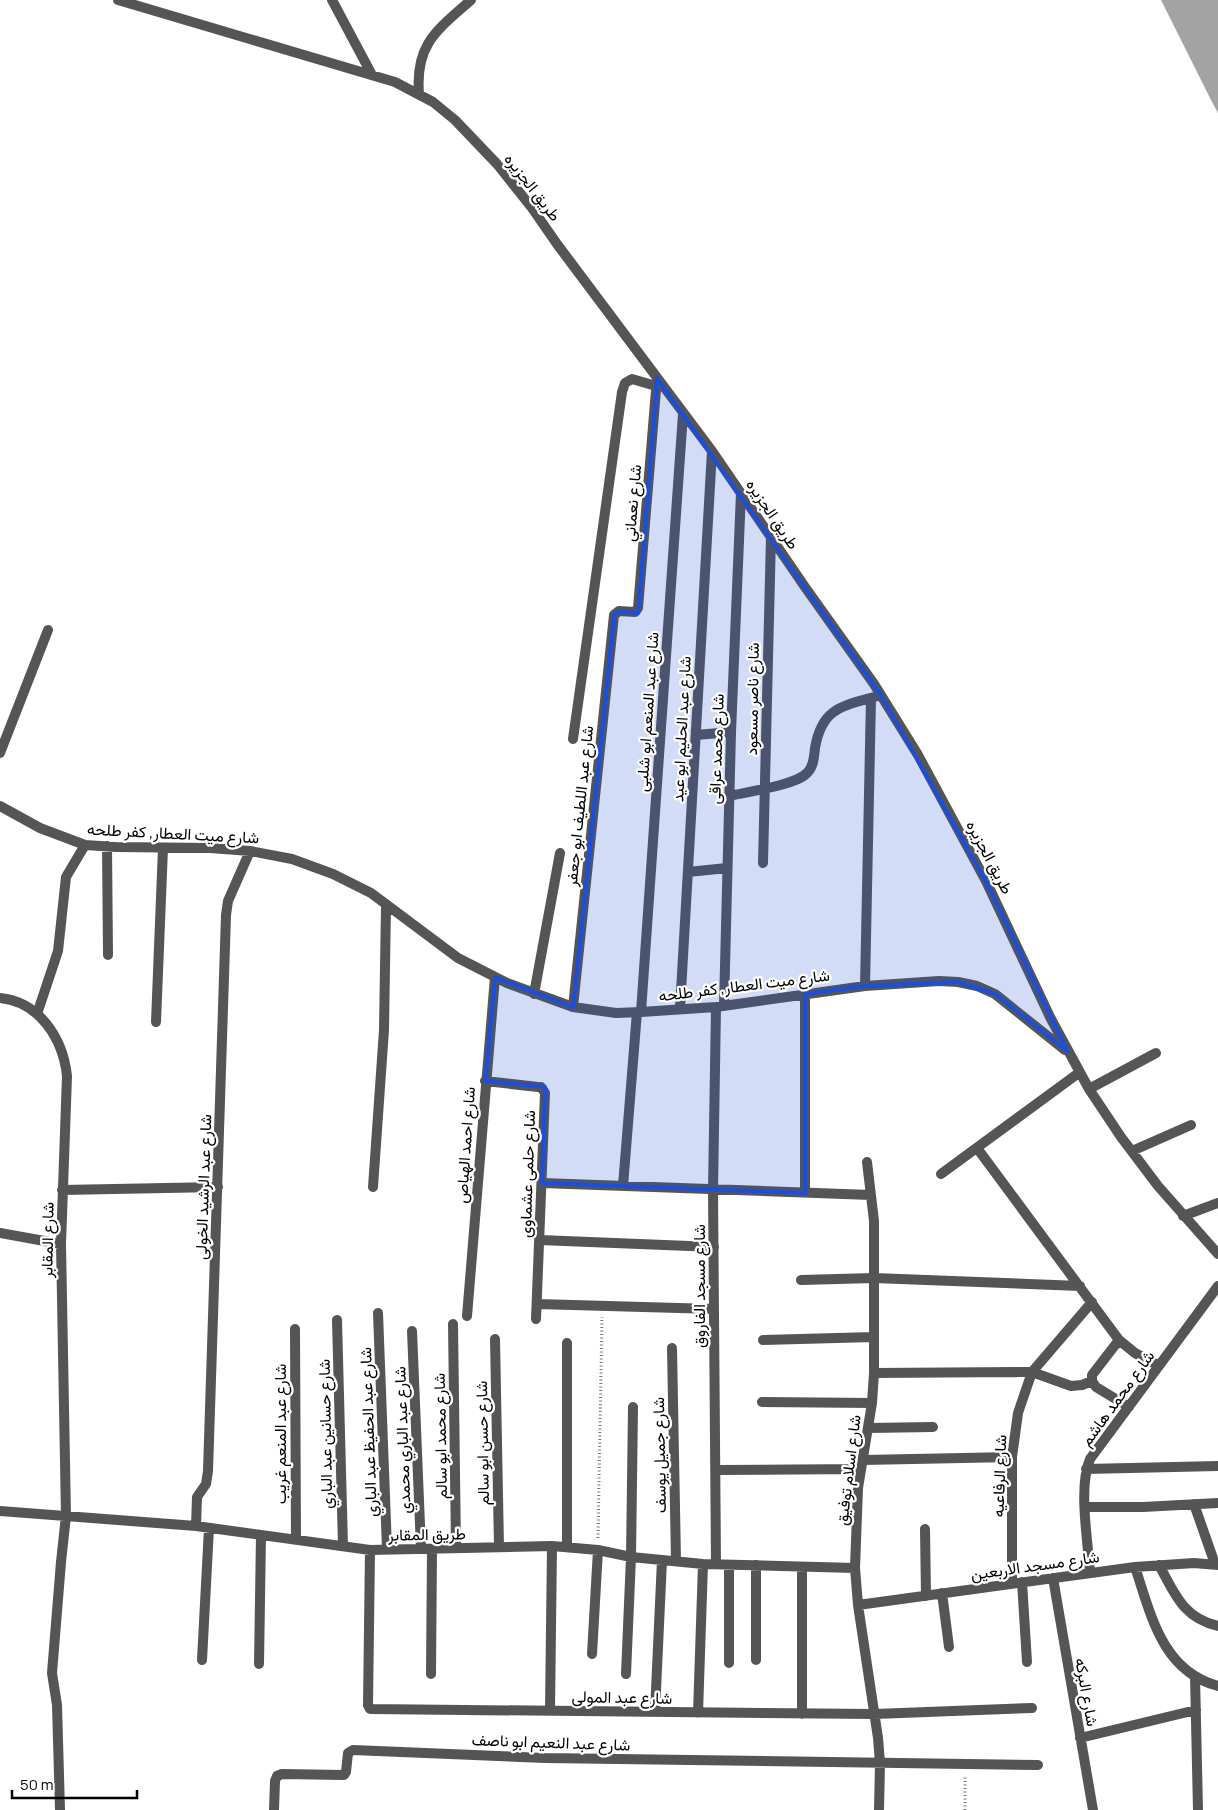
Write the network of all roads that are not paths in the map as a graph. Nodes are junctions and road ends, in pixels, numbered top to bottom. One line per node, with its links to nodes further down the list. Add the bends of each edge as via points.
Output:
1 (118, 0): 4 (street, طريق الجزيره)
2 (332, 0): 4 (street)
3 (471, 0): 5 (street, via 443,24 427,45 419,69)
4 (371, 73): 5 (street, طريق الجزيره)
5 (419, 94): 6 (street, طريق الجزيره, via 455,120 497,164)
6 (656, 382): 7 (street, طريق الجزيره); 11 (street, شارع نعماني, via 638,610 633,613); 16 (street, via 632,379 622,392)
7 (683, 414): 8 (street, طريق الجزيره); 39 (street, شارع عبد المنعم ابو شلبى)
8 (712, 451): 9 (street, طريق الجزيره); 15 (street, شارع عبد الحليم ابو عيد)
9 (741, 493): 10 (street, طريق الجزيره); 14 (street, شارع محمد عراقى)
10 (771, 536): 13 (street, طريق الجزيره); 18 (street, شارع ناصر مسعود)
11 (620, 611): 37 (street, شارع عبد اللطيف ابو جعفر, via 614,615)
12 (48, 630): 17 (street)
13 (876, 696): 18 (street, via 843,707 826,718 819,731 808,772 795,780); 32 (street); 42 (street, طريق الجزيره, via 918,755 987,883)
14 (731, 732): 15 (street); 19 (street, شارع محمد عراقى)
15 (696, 735): 28 (street, شارع عبد الحليم ابو عيد)
16 (573, 739)
17 (0, 752)
18 (764, 788): 19 (street); 26 (street, شارع ناصر مسعود)
19 (729, 796): 27 (street, شارع محمد عراقى)
20 (0, 806): 21 (street, شارع ميت العطار, كفر طلحه, via 40,828)
21 (85, 845): 22 (street, شارع ميت العطار, كفر طلحه); 40 (street, via 66,877 58,951)
22 (107, 846): 23 (street, شارع ميت العطار, كفر طلحه); 30 (street)
23 (163, 848): 24 (street, شارع ميت العطار, كفر طلحه); 41 (street)
24 (250, 850): 29 (street, شارع ميت العطار, كفر طلحه, via 292,859 333,874 370,893); 54 (street, شارع عبد الرشيد الخولى, via 228,901 226,915)
25 (560, 854): 33 (street)
26 (763, 863)
27 (728, 868): 28 (street); 36 (street, شارع محمد عراقى)
28 (688, 872): 38 (street, شارع عبد الحليم ابو عيد)
29 (386, 906): 31 (street, شارع ميت العطار, كفر طلحه, via 458,958); 55 (street, via 384,1030)
30 (108, 955)
31 (495, 977): 33 (street, شارع ميت العطار, كفر طلحه); 45 (street, شارع احمد الهياص)
32 (865, 986): 34 (street, شارع ميت العطار, كفر طلحه); 42 (street, شارع ميت العطار, كفر طلحه, via 939,981 977,986 1006,1002)
33 (534, 994): 37 (street, شارع ميت العطار, كفر طلحه)
34 (805, 994): 36 (street, شارع ميت العطار, كفر طلحه); 58 (street)
35 (0, 998): 40 (street, شارع المقابر, via 20,1003)
36 (720, 1006): 38 (street, شارع ميت العطار, كفر طلحه); 57 (street, شارع مسجد الفاروق)
37 (573, 1007): 39 (street, شارع ميت العطار, كفر طلحه, via 616,1013)
38 (680, 1009): 39 (street, شارع ميت العطار, كفر طلحه)
39 (639, 1012): 53 (street, شارع عبد المنعم ابو شلبى)
40 (37, 1014): 56 (street, شارع المقابر, via 58,1041 66,1064)
41 (156, 1022)
42 (1068, 1052): 44 (street, طريق الجزيره)
43 (1156, 1053): 46 (street)
44 (1080, 1072): 46 (street, طريق الجزيره); 48 (street)
45 (485, 1081): 52 (street, شارع حلمى عشماوى, via 538,1086 544,1090); 75 (street, شارع احمد الهياص)
46 (1089, 1089): 49 (street, طريق الجزيره)
47 (1191, 1125): 49 (street)
48 (977, 1148): 51 (street); 69 (street)
49 (1132, 1151): 61 (street, طريق الجزيره)
50 (867, 1162): 59 (street, شارع اسلام توفيق)
51 (941, 1174)
52 (542, 1183): 53 (street); 63 (street, شارع حلمى عشماوى)
53 (623, 1186): 57 (street)
54 (218, 1187): 56 (street); 107 (street, شارع عبد الرشيد الخولى, via 208,1471 206,1484 197,1497)
55 (373, 1187)
56 (62, 1190): 64 (street, شارع المقابر)
57 (713, 1190): 58 (street); 65 (street, شارع مسجد الفاروق)
58 (805, 1193): 59 (street)
59 (871, 1195): 67 (street, شارع اسلام توفيق)
60 (1218, 1204): 61 (street)
61 (1183, 1216): 66 (street, طريق الجزيره)
62 (0, 1233): 64 (street)
63 (540, 1240): 65 (street); 72 (street, شارع حلمى عشماوى)
64 (61, 1244): 106 (street, شارع المقابر)
65 (714, 1247): 73 (street, شارع مسجد الفاروق)
66 (1218, 1254)
67 (874, 1278): 68 (street); 69 (street); 81 (street, شارع اسلام توفيق)
68 (801, 1280)
69 (1080, 1286): 71 (street)
70 (1218, 1286): 87 (street, شارع محمد هاشم)
71 (1092, 1302): 84 (street); 88 (street)
72 (537, 1304): 73 (street); 76 (street, شارع حلمى عشماوى)
73 (714, 1309): 101 (street, شارع مسجد الفاروق)
74 (378, 1313): 117 (street, شارع عبد الحفيظ عبد الباري)
75 (467, 1316)
76 (536, 1319)
77 (337, 1320): 112 (street, شارع حسانين عبد الباري)
78 (453, 1324): 116 (street, شارع محمد ابو سالم)
79 (295, 1328): 111 (street, شارع عبد المنعم غريب)
80 (412, 1331): 118 (street, شارع عبد الباري محمدي)
81 (874, 1337): 83 (street); 89 (street, شارع اسلام توفيق)
82 (495, 1339): 114 (street, شارع حسن ابو سالم)
83 (763, 1340)
84 (1119, 1340): 87 (street); 90 (street, via 1092,1375)
85 (567, 1343): 115 (street)
86 (672, 1348): 123 (street, شارع جميل يوسف)
87 (1159, 1366): 94 (street, شارع محمد هاشم)
88 (1032, 1372): 89 (street); 90 (street, via 1070,1386); 97 (street, شارع الرفاعيه, via 1018,1413)
89 (874, 1373): 92 (street, شارع اسلام توفيق)
90 (1092, 1381): 94 (street, via 1096,1387)
91 (762, 1402): 92 (street)
92 (872, 1403): 96 (street, شارع اسلام توفيق)
93 (633, 1406): 121 (street)
94 (1129, 1407): 100 (street, شارع محمد هاشم)
95 (933, 1427): 96 (street)
96 (868, 1428): 98 (street, شارع اسلام توفيق)
97 (1012, 1457): 98 (street); 135 (street, شارع الرفاعيه)
98 (862, 1464): 101 (street); 132 (street, شارع اسلام توفيق)
99 (1218, 1466): 100 (street)
100 (1086, 1469): 104 (street, شارع محمد هاشم)
101 (716, 1470): 125 (street, شارع مسجد الفاروق)
102 (1218, 1503): 103 (street)
103 (1194, 1504): 104 (street); 129 (street)
104 (1085, 1507): 133 (street, شارع محمد هاشم)
105 (0, 1511): 106 (street, طريق المقابر)
106 (66, 1516): 107 (street, طريق المقابر); 161 (street, شارع المقابر, via 52,1673 57,1705)
107 (196, 1526): 108 (street, طريق المقابر)
108 (208, 1528): 110 (street, طريق المقابر); 142 (street)
109 (925, 1529): 137 (street)
110 (261, 1535): 111 (street, طريق المقابر); 146 (street)
111 (296, 1540): 112 (street, طريق المقابر)
112 (343, 1546): 119 (street, طريق المقابر)
113 (552, 1546): 114 (street, طريق المقابر); 115 (street, طريق المقابر); 152 (street)
114 (499, 1547): 116 (street, طريق المقابر)
115 (567, 1547): 120 (street, طريق المقابر)
116 (456, 1548): 118 (street, طريق المقابر)
117 (387, 1549): 118 (street, طريق المقابر); 119 (street, طريق المقابر)
118 (427, 1549): 147 (street, شارع عبد الباري محمدي)
119 (370, 1550): 152 (street, شارع عبد المولى, via 370,1709)
120 (598, 1550): 121 (street, طريق المقابر); 141 (street)
121 (630, 1557): 122 (street, طريق المقابر); 148 (street)
122 (662, 1560): 123 (street, طريق المقابر); 154 (street)
123 (676, 1561): 124 (street, طريق المقابر)
124 (703, 1564): 125 (street, طريق المقابر); 155 (street)
125 (716, 1564): 126 (street, طريق المقابر)
126 (729, 1565): 127 (street, طريق المقابر); 145 (street)
127 (756, 1565): 130 (street, طريق المقابر); 143 (street)
128 (1159, 1565): 129 (street, شارع مسجد الاربعين); 131 (street, شارع مسجد الاربعين); 139 (street, via 1183,1607 1198,1619)
129 (1217, 1565)
130 (802, 1567): 132 (street, طريق المقابر); 156 (street)
131 (1135, 1567): 133 (street, شارع مسجد الاربعين); 149 (street, via 1163,1644 1176,1662)
132 (855, 1568): 138 (street, شارع اسلام توفيق)
133 (1090, 1573): 134 (street, شارع مسجد الاربعين)
134 (1052, 1578): 135 (street, شارع مسجد الاربعين); 158 (street, شارع البركه)
135 (1017, 1583): 136 (street, شارع مسجد الاربعين); 144 (street, شارع الرفاعيه)
136 (942, 1593): 137 (street, شارع مسجد الاربعين); 140 (street)
137 (926, 1596): 138 (street, شارع مسجد الاربعين)
138 (858, 1605): 157 (street, شارع اسلام توفيق)
139 (1218, 1626)
140 (949, 1647)
141 (592, 1654)
142 (202, 1660)
143 (756, 1660)
144 (1027, 1662)
145 (729, 1663)
146 (259, 1664)
147 (431, 1674)
148 (626, 1674)
149 (1195, 1676): 150 (street); 153 (street)
150 (1218, 1686)
151 (1032, 1708): 157 (street, شارع عبد المولى)
152 (550, 1710): 154 (street, شارع عبد المولى)
153 (1196, 1710): 158 (street); 165 (street)
154 (655, 1712): 155 (street, شارع عبد المولى)
155 (698, 1713): 156 (street, شارع عبد المولى)
156 (802, 1714): 157 (street, شارع عبد المولى)
157 (876, 1714): 159 (street, شارع اسلام توفيق)
158 (1080, 1738): 164 (street, شارع البركه)
159 (880, 1763): 160 (street); 162 (street, شارع عبد النعيم ابو ناصف, via 545,1758 353,1750 348,1753 344,1775 277,1776); 163 (street, شارع اسلام توفيق)
160 (1038, 1765)
161 (60, 1810)
162 (274, 1810)
163 (879, 1810)
164 (1093, 1810)
165 (1198, 1810)

